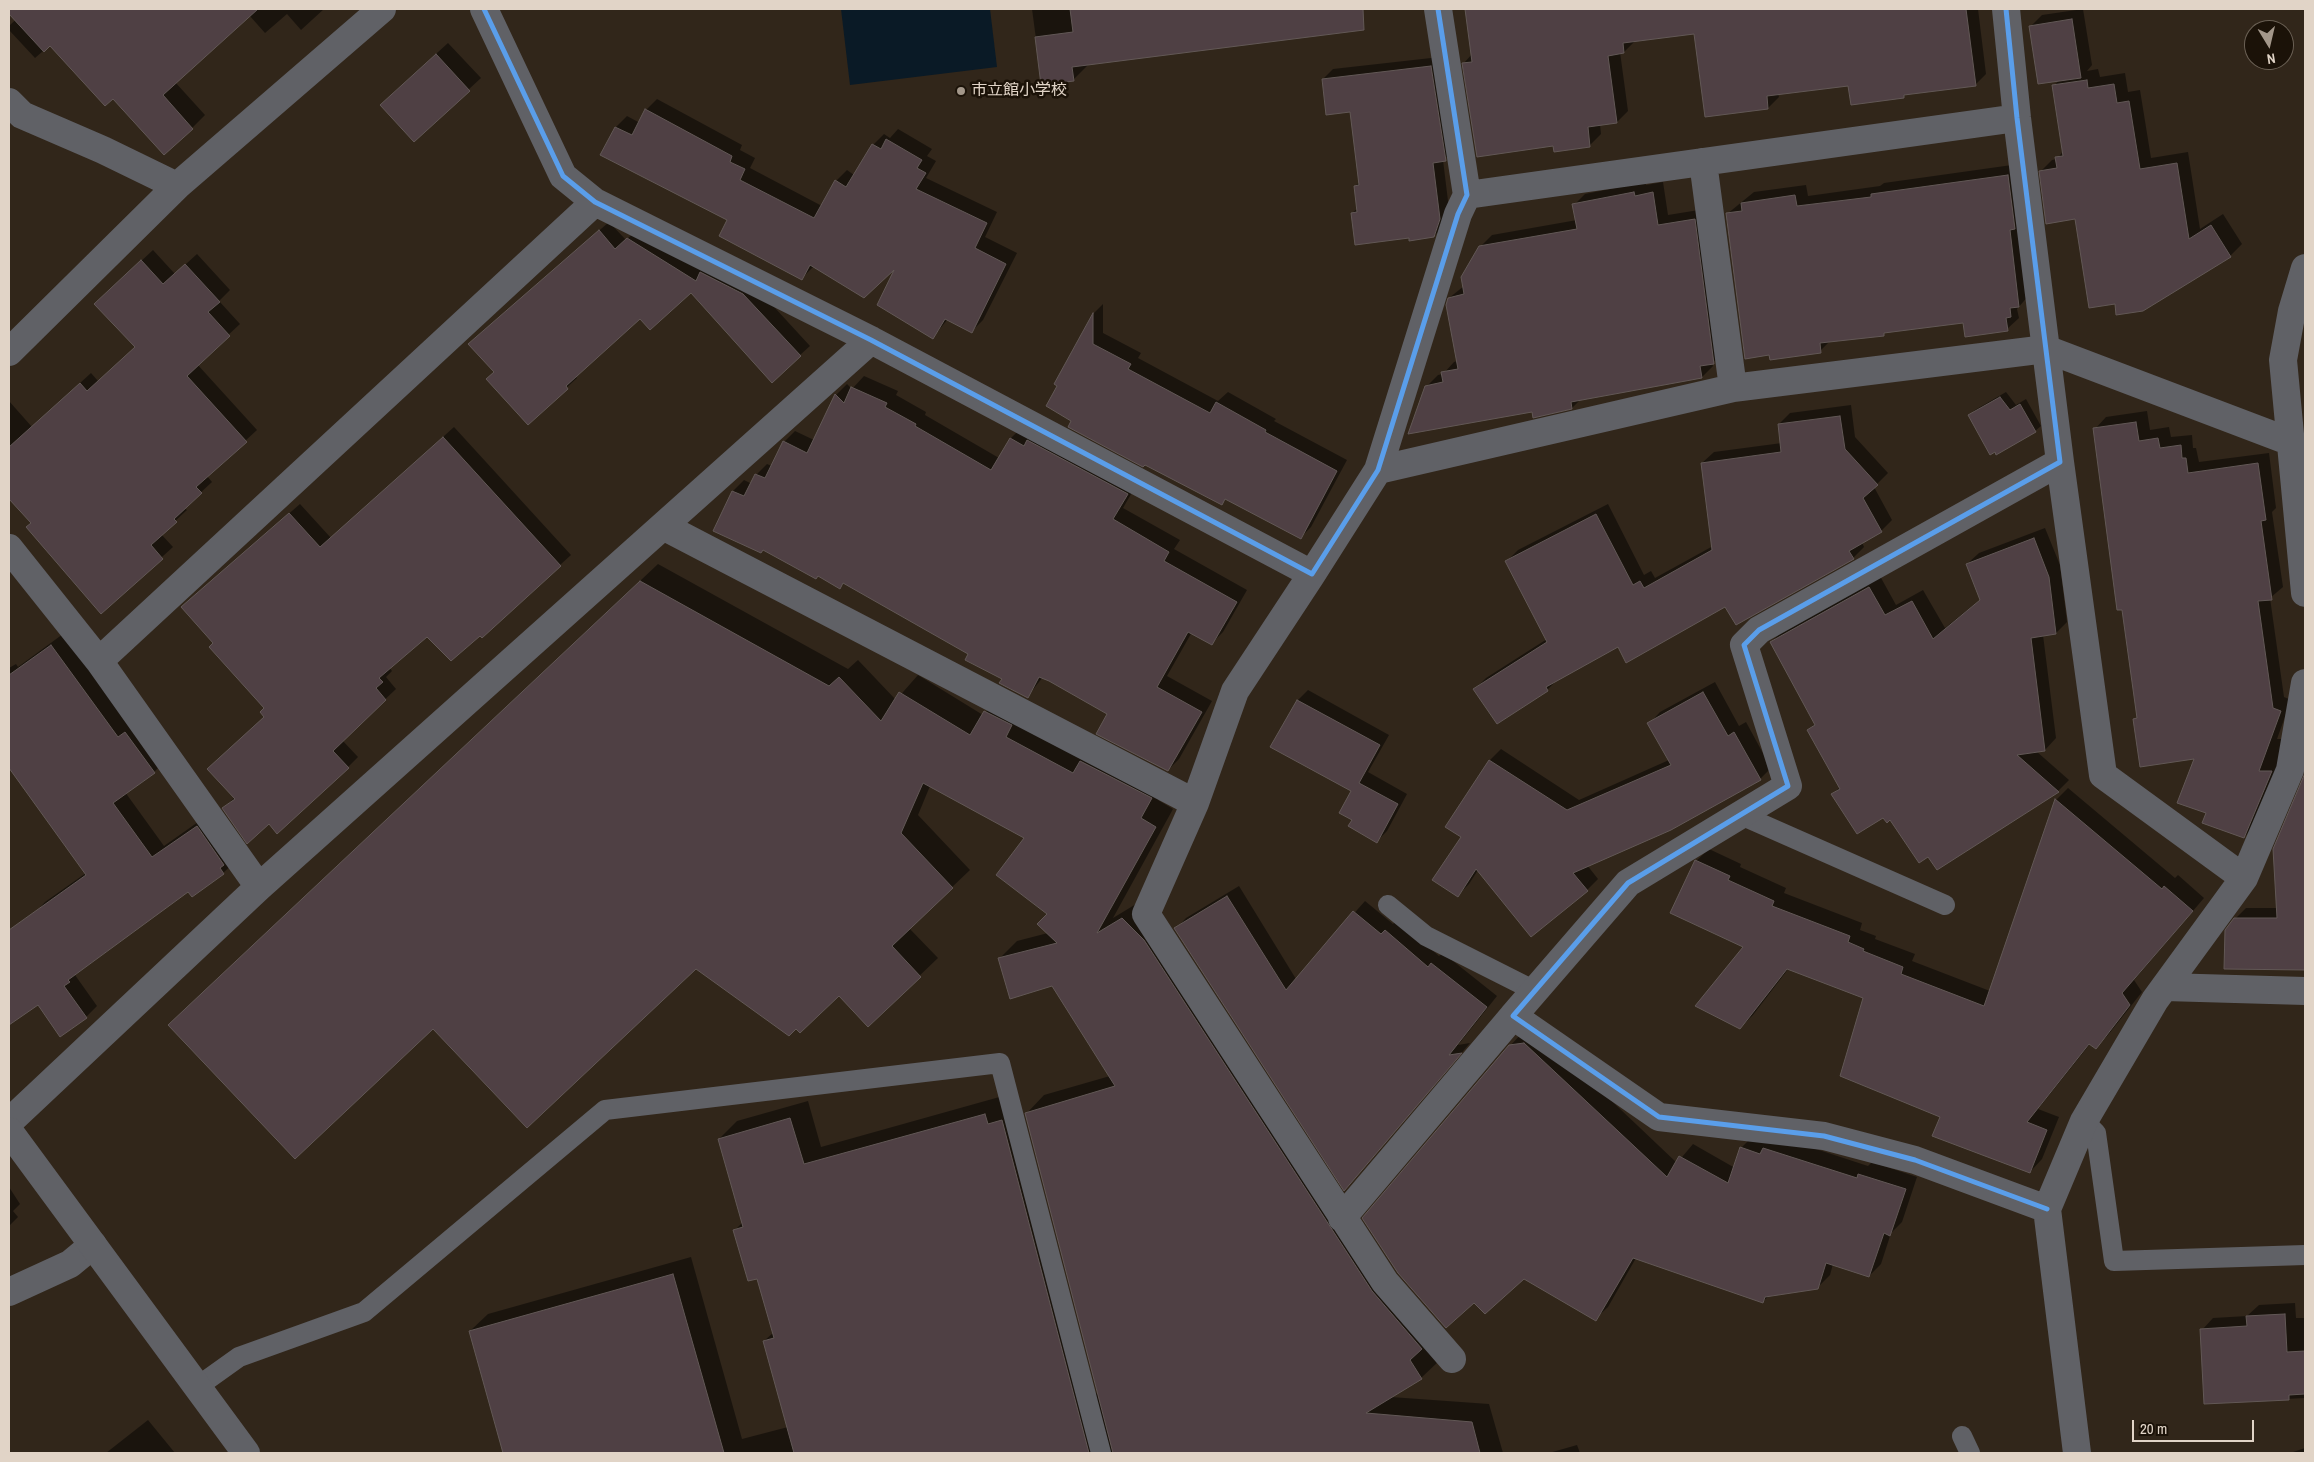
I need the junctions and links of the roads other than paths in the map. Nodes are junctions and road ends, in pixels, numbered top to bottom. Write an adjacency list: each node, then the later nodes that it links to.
1 (382, 9): 8 (street)
2 (484, 9): 10 (street)
3 (1438, 9): 9 (street)
4 (2006, 9): 6 (street)
5 (9, 102): 8 (street)
6 (2016, 118): 7 (street); 14 (street)
7 (1703, 162): 9 (street); 16 (street)
8 (177, 186): 15 (street)
9 (1467, 195): 19 (street)
10 (596, 202): 13 (street); 24 (street)
11 (2305, 268): 12 (street)
12 (2299, 311): 17 (street)
13 (871, 340): 20 (street); 22 (street)
14 (2046, 349): 16 (street); 17 (street); 18 (street)
15 (9, 352)
16 (1733, 388): 19 (street)
17 (2291, 442): 23 (street)
18 (2060, 462): 28 (street); 29 (street)
19 (1378, 470): 22 (street)
20 (663, 526): 27 (street); 30 (street)
21 (9, 548): 24 (street)
22 (1312, 574): 27 (street)
23 (2305, 593)
24 (98, 660): 30 (street)
25 (2305, 683): 26 (street)
26 (2302, 721): 29 (street)
27 (1194, 803): 41 (street)
28 (1740, 815): 32 (lane); 34 (street)
29 (2244, 878): 33 (street)
30 (259, 887): 37 (street)
31 (1388, 905): 34 (lane)
32 (1945, 905)
33 (2165, 987): 35 (street); 38 (street)
34 (1535, 991): 36 (street)
35 (2305, 991)
36 (1513, 1016): 40 (street); 41 (street)
37 (9, 1122)
38 (2084, 1122): 40 (street); 43 (lane)
39 (9, 1131): 42 (street)
40 (2047, 1209): 49 (street)
41 (1342, 1218): 45 (street)
42 (92, 1245): 44 (street); 46 (street)
43 (2305, 1255)
44 (9, 1292)
45 (1452, 1360)
46 (196, 1387): 47 (street); 48 (lane)
47 (246, 1453)
48 (1101, 1453)
49 (2077, 1453)

